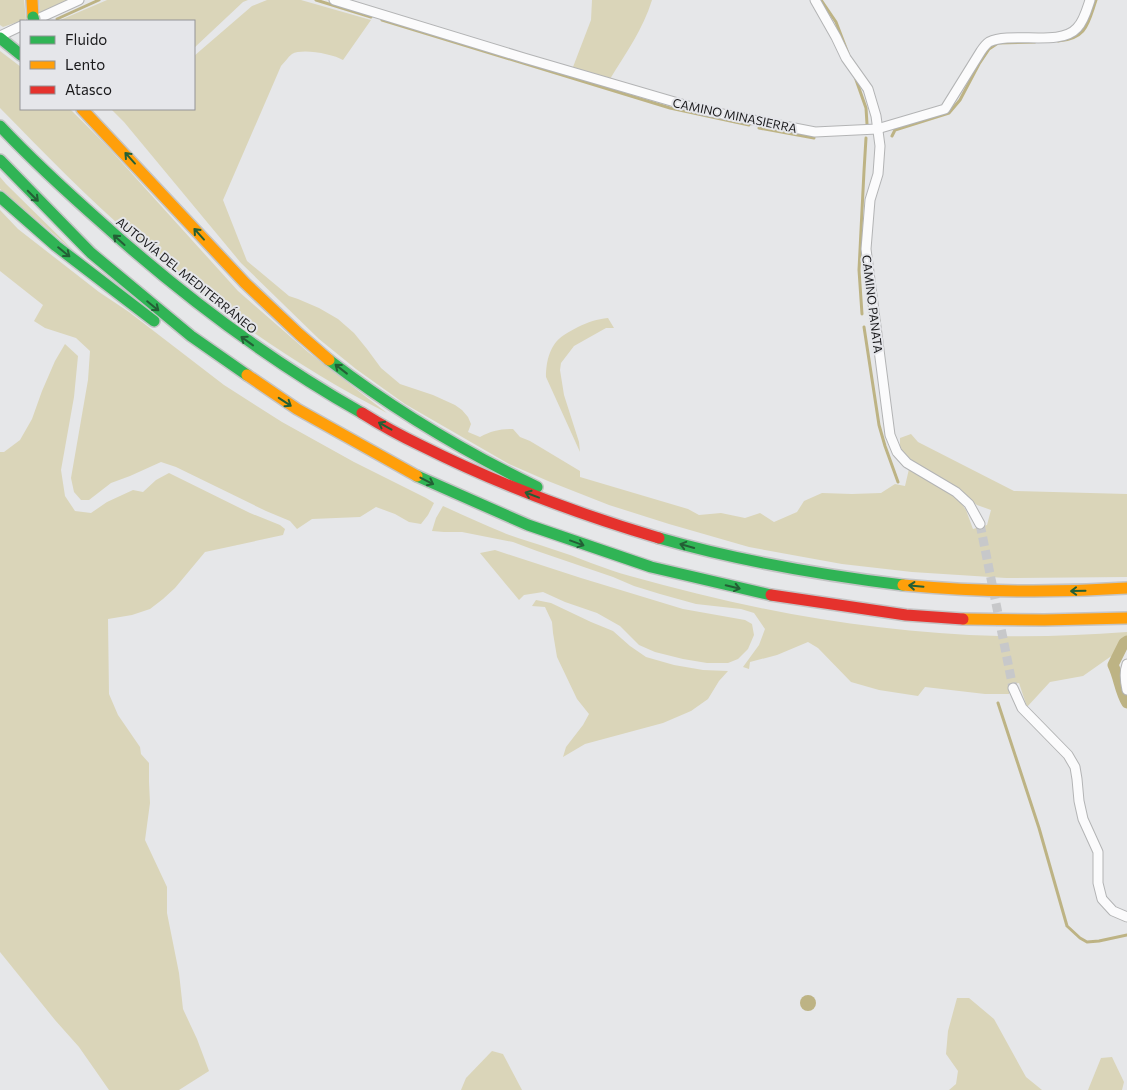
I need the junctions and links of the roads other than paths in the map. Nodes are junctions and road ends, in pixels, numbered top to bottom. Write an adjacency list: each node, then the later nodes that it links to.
1 (32, 0): 6 (highway)
2 (79, 0): 6 (street)
3 (334, 0): 13 (street, CAMINO MINASIERRA)
4 (815, 0): 13 (street, CAMINO PANATA)
5 (1090, 0): 13 (street, CAMINO MINASIERRA)
6 (33, 20)
7 (20, 27): 8 (street)
8 (2, 39): 9 (highway)
9 (20, 54)
10 (83, 110): 14 (highway)
11 (93, 110): 14 (highway)
12 (0, 126): 19 (highway, AUTOVÍA DEL MEDITERRÁNEO, one-way to 12)
13 (877, 129): 18 (street, CAMINO PANATA)
14 (110, 137): 19 (highway, one-way to 14)
15 (0, 160): 17 (highway, one-way to 17)
16 (0, 197): 17 (highway, one-way to 17)
17 (245, 375): 21 (highway, one-way to 21)
18 (980, 524)
19 (627, 530): 20 (highway, AUTOVÍA DEL MEDITERRÁNEO, one-way to 19)
20 (1127, 588)
21 (1127, 618)
22 (1127, 664): 24 (street)
23 (1013, 688): 25 (street)
24 (1127, 690)
25 (1127, 917)

